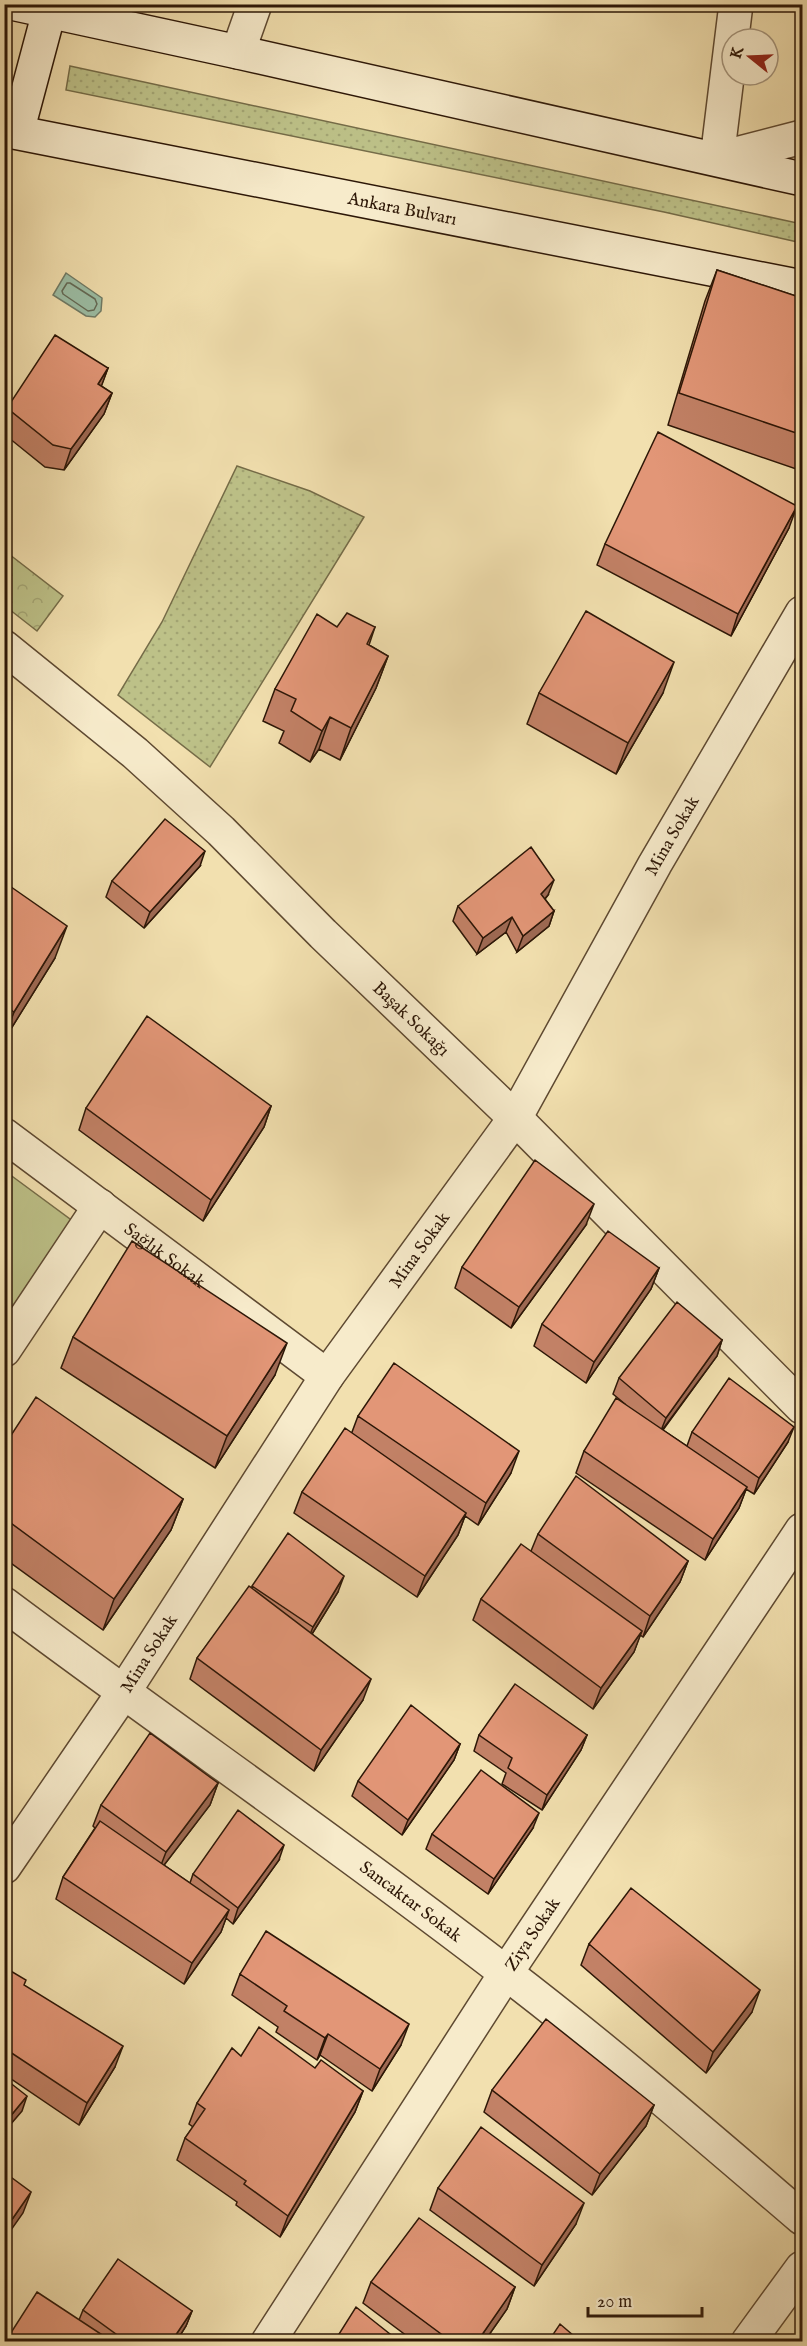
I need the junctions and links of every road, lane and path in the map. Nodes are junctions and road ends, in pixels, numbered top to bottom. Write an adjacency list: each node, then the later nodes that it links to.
1 (16, 4): 4 (street)
2 (255, 4): 5 (street)
3 (736, 4): 8 (street)
4 (49, 12): 5 (street); 6 (street)
5 (238, 52): 8 (street)
6 (11, 131): 10 (street, Ankara Bulvarı)
7 (802, 137): 8 (street)
8 (717, 159): 9 (street)
9 (802, 179)
10 (802, 287)
11 (802, 613): 13 (street, Mina Sokak)
12 (4, 647): 13 (street, Başak Sokağı)
13 (515, 1118): 17 (street, Mina Sokak); 18 (street, Başak Sokağı)
14 (4, 1135): 15 (street, Sağlık Sokak)
15 (100, 1206): 16 (street); 17 (street, Sağlık Sokak)
16 (4, 1350)
17 (327, 1376): 21 (street, Mina Sokak)
18 (802, 1407)
19 (802, 1530): 23 (street, Ziya Sokak)
20 (4, 1604): 21 (street, Sancaktar Sokak)
21 (123, 1693): 22 (street, Mina Sokak); 23 (street, Sancaktar Sokak)
22 (4, 1867)
23 (506, 1972): 24 (street, Sancaktar Sokak); 26 (street, Ziya Sokak)
24 (802, 2218)
25 (802, 2268): 27 (street)
26 (268, 2342)
27 (748, 2342)

